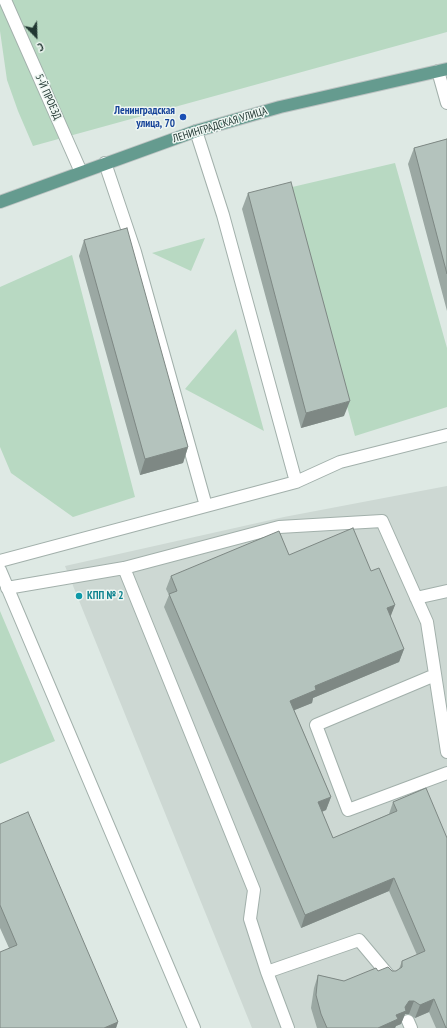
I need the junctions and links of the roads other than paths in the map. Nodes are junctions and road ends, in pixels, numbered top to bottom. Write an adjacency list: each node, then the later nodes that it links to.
1 (5, 0): 6 (street, 5-Й ПРОЕЗД)
2 (442, 70): 3 (street); 4 (main road, ЛЕНИНГРАДСКАЯ УЛИЦА)
3 (447, 103)
4 (196, 131): 5 (main road, ЛЕНИНГРАДСКАЯ УЛИЦА); 9 (street)
5 (105, 163): 6 (main road, ЛЕНИНГРАДСКАЯ УЛИЦА); 10 (street)
6 (81, 172): 7 (main road, ЛЕНИНГРАДСКАЯ УЛИЦА)
7 (0, 202)
8 (447, 435): 9 (street)
9 (296, 482): 10 (street)
10 (206, 506): 11 (street)
11 (0, 562)
12 (124, 568): 14 (street); 16 (street); 20 (street)
13 (0, 570): 14 (street)
14 (7, 588): 22 (street)
15 (447, 591): 16 (street)
16 (416, 598): 17 (street)
17 (435, 675): 18 (street); 19 (street)
18 (447, 752)
19 (447, 772)
20 (267, 972): 21 (street); 23 (street)
21 (390, 977)
22 (194, 1028)
23 (288, 1028)

